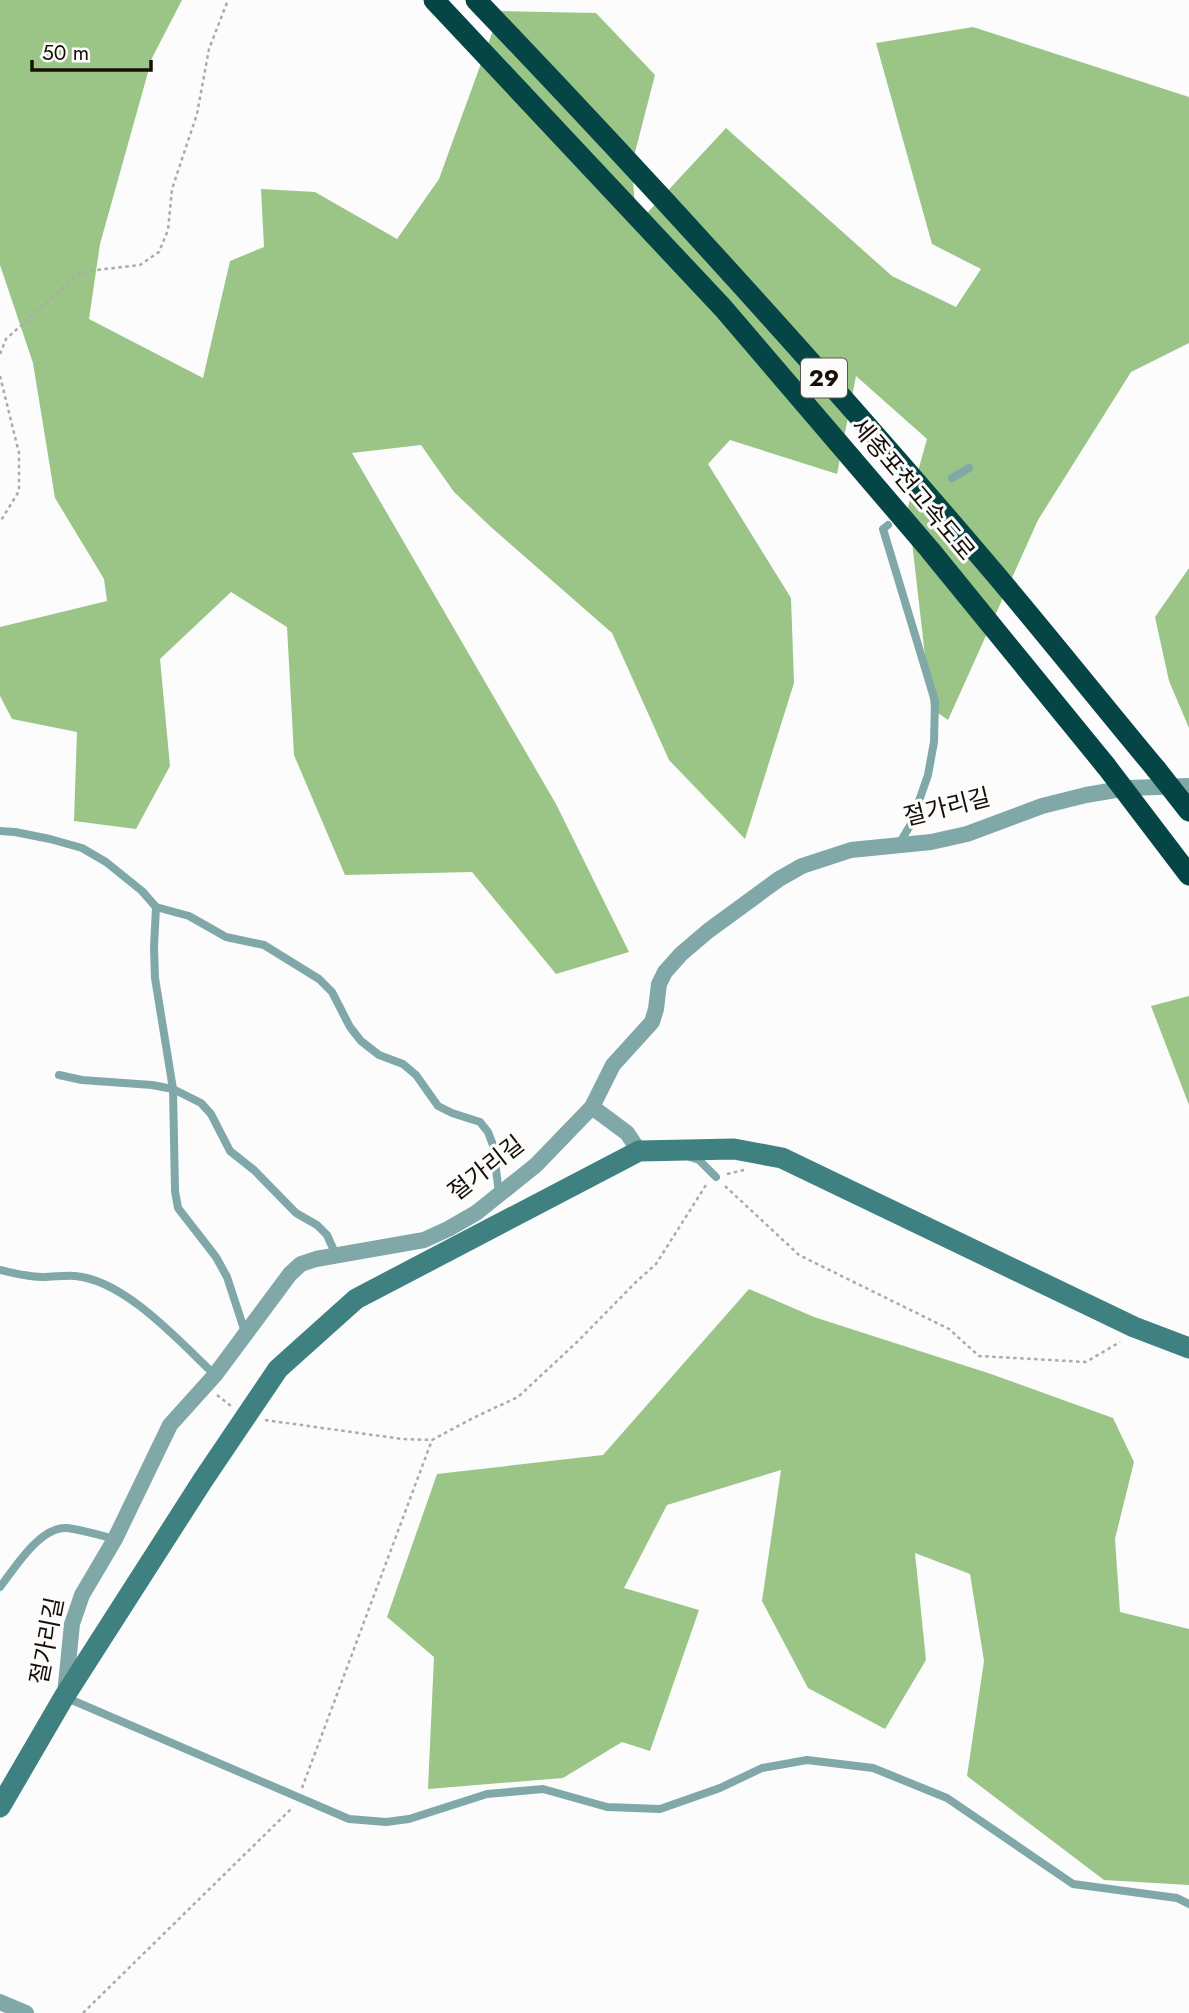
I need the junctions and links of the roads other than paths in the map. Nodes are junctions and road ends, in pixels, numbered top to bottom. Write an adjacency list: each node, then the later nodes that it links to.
1 (434, 0): 10 (highway, 세종포천고속도로 / 29, bridge)
2 (476, 0): 7 (highway, 세종포천고속도로 / 29, bridge)
3 (969, 468): 4 (lane)
4 (952, 478)
5 (888, 525): 9 (lane)
6 (1189, 786): 9 (street, 절가리길)
7 (1189, 811)
8 (0, 831): 11 (lane)
9 (897, 846): 14 (street, 절가리길)
10 (1189, 875)
11 (156, 907): 13 (lane); 18 (lane)
12 (59, 1075): 13 (lane)
13 (173, 1089): 19 (lane); 21 (lane)
14 (592, 1107): 16 (street); 18 (street, 절가리길)
15 (674, 1150): 16 (street); 17 (lane); 22 (street)
16 (639, 1151): 26 (street)
17 (716, 1177)
18 (499, 1195): 19 (street, 절가리길)
19 (336, 1255): 21 (street, 절가리길)
20 (0, 1270): 23 (lane)
21 (246, 1335): 23 (street, 절가리길)
22 (1189, 1348)
23 (211, 1380): 24 (street, 절가리길)
24 (115, 1539): 25 (lane); 26 (street, 절가리길)
25 (0, 1587)
26 (64, 1697): 27 (street, 절가리길); 28 (lane)
27 (0, 1807)
28 (1189, 1904)
29 (0, 2002): 30 (street)
30 (26, 2013)

